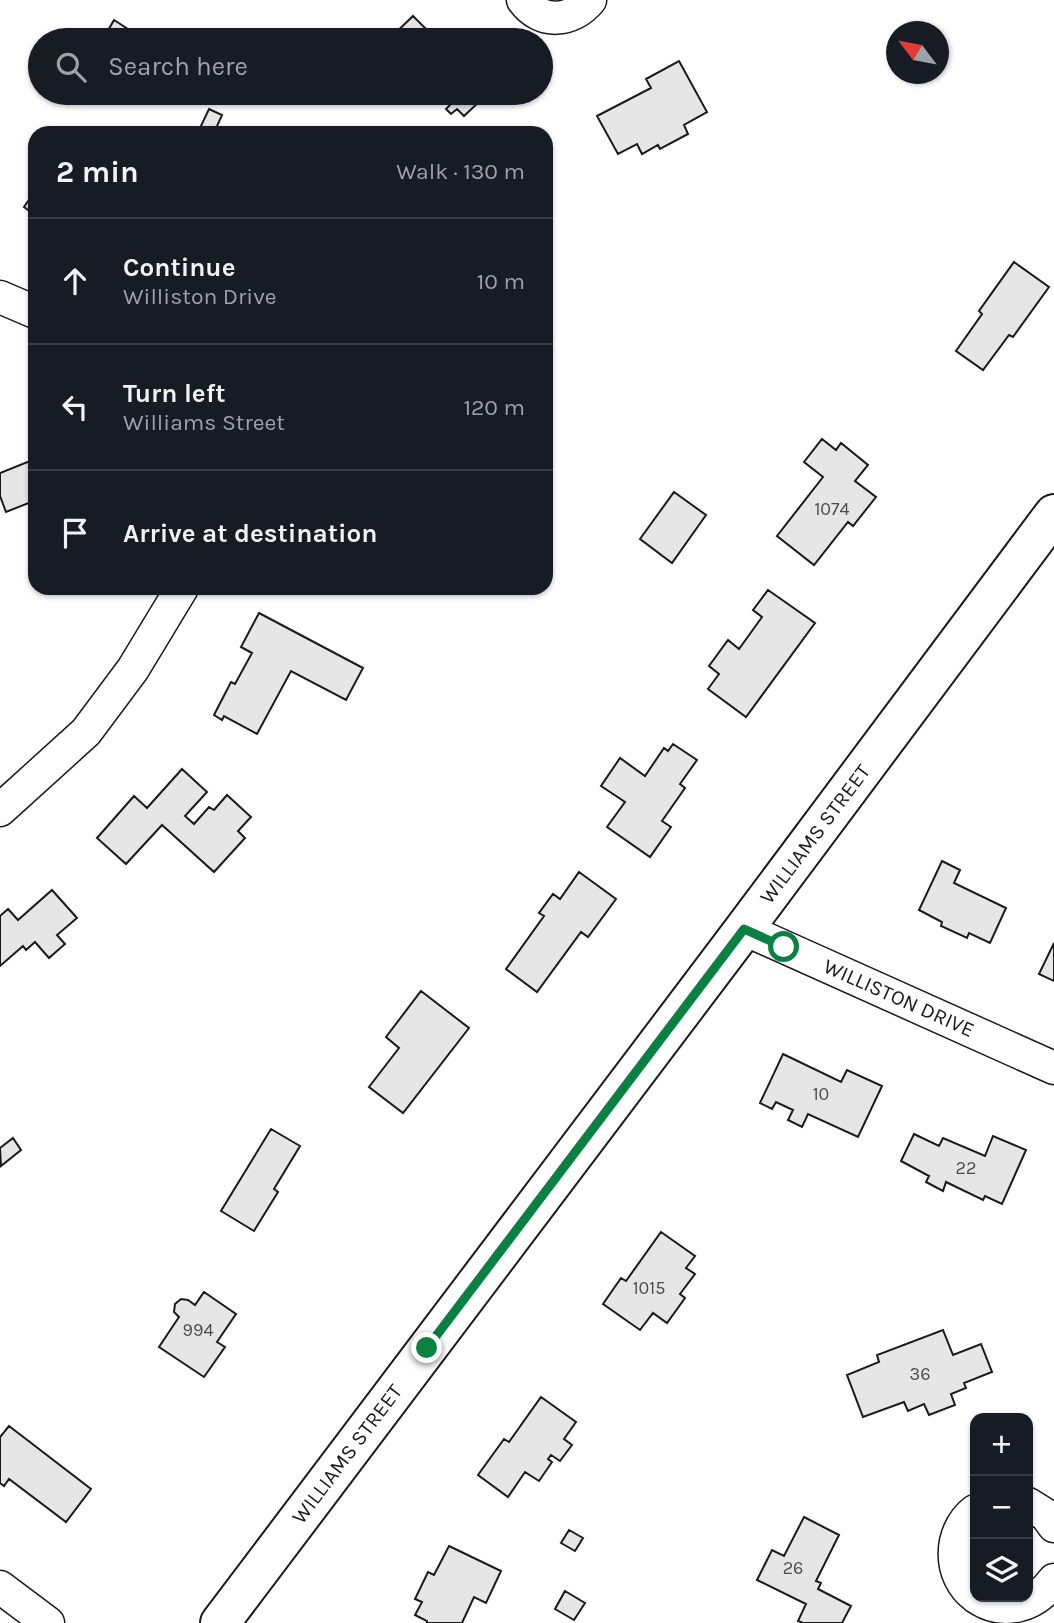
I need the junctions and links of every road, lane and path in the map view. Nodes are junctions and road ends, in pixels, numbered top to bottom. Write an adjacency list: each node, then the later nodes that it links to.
1 (523, 0): 2 (street)
2 (590, 0)
3 (0, 297): 4 (street)
4 (28, 309)
5 (1054, 514): 8 (main road, WILLIAMS STREET)
6 (178, 595): 7 (street)
7 (0, 810)
8 (744, 929): 9 (street, WILLISTON DRIVE); 19 (main road, WILLIAMS STREET)
9 (1054, 1068)
10 (1033, 1507): 12 (street)
11 (970, 1517): 15 (street)
12 (1054, 1526)
13 (1054, 1580): 17 (street)
14 (0, 1587): 18 (street)
15 (970, 1590)
16 (988, 1602): 17 (street)
17 (1011, 1615)
18 (48, 1623)
19 (220, 1623)

